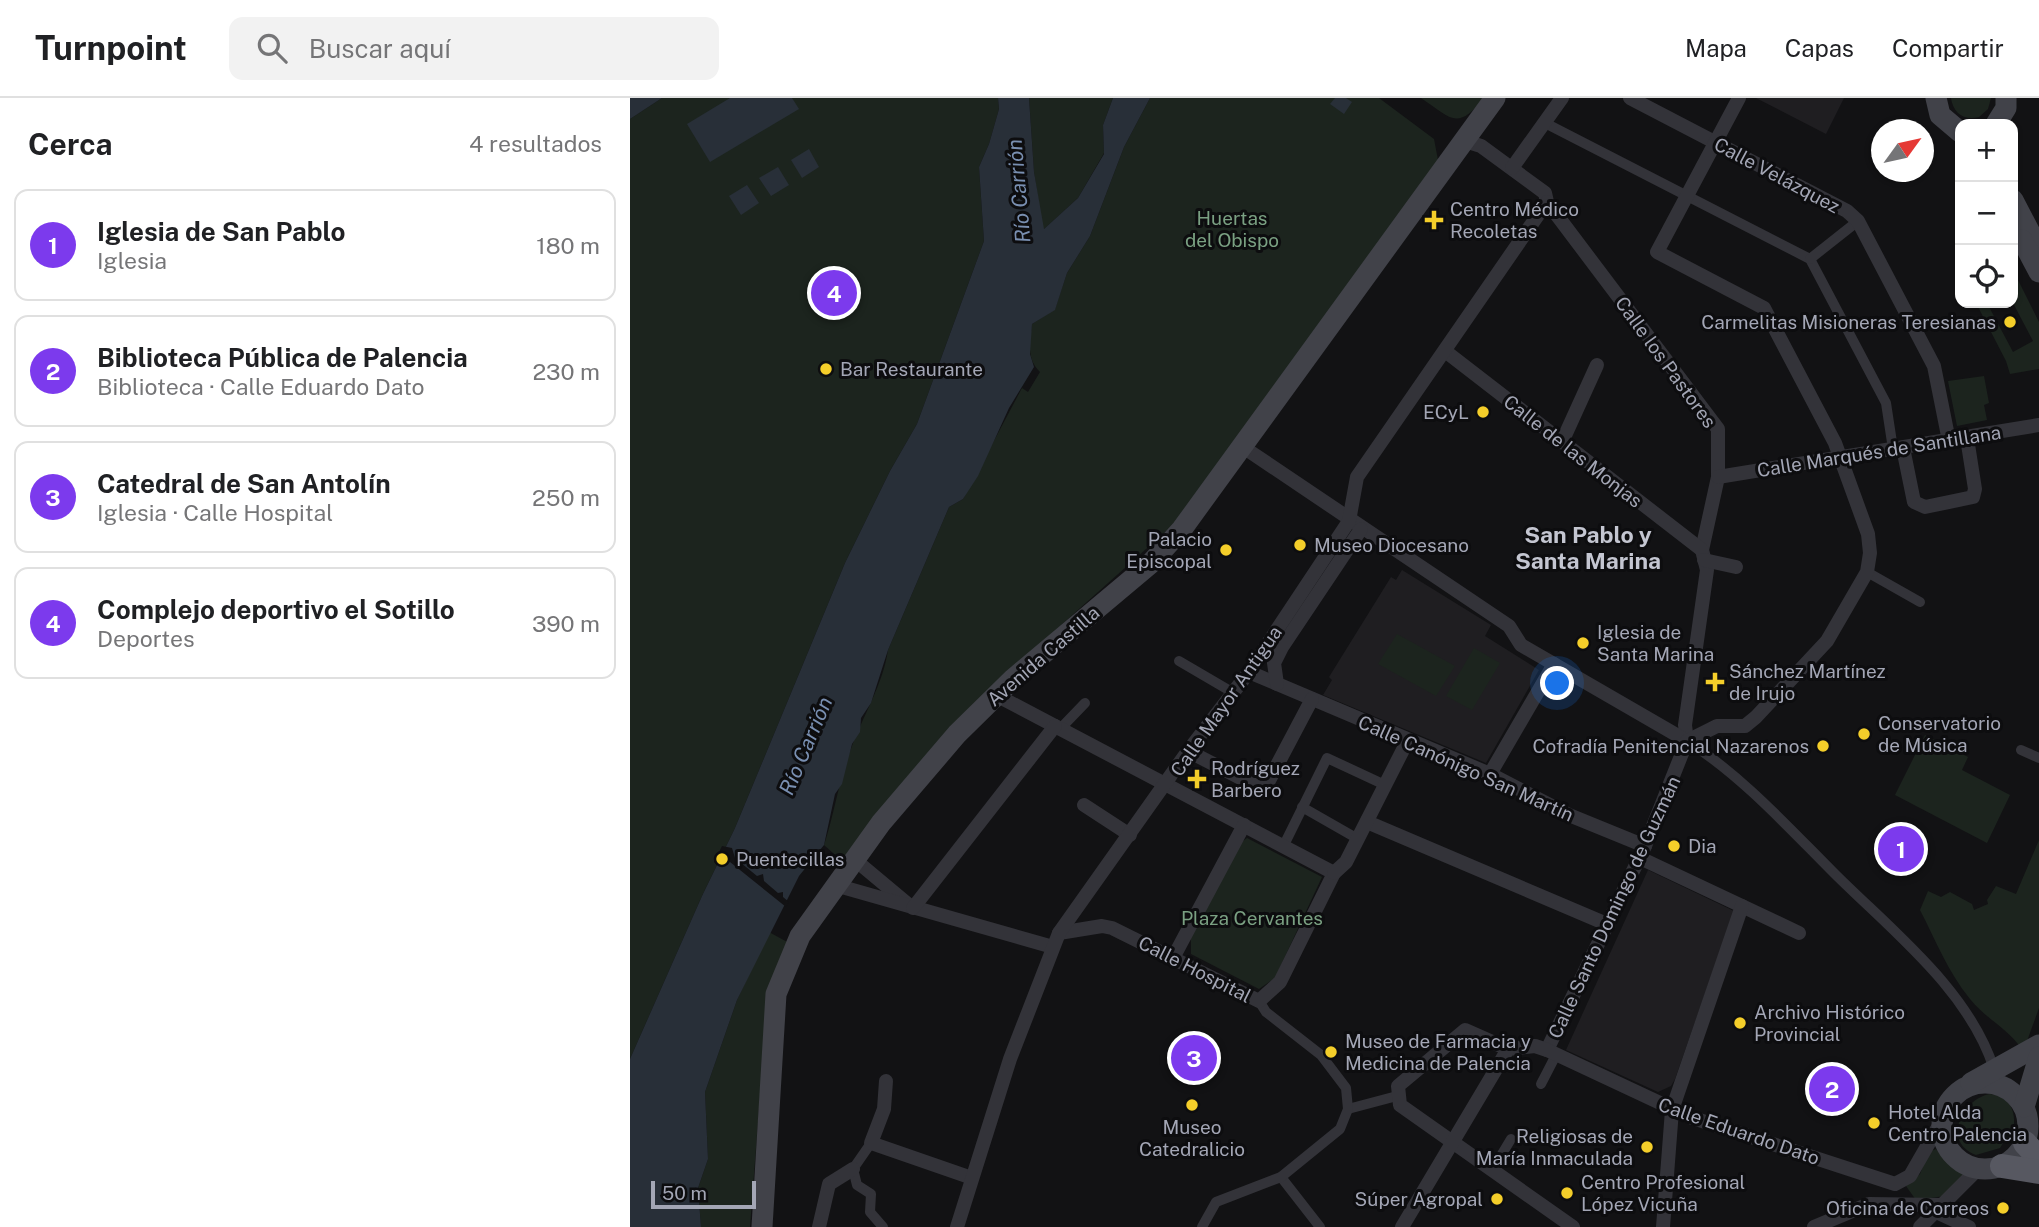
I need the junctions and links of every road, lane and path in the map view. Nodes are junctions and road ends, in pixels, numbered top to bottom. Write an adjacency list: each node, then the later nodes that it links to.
1 (1495, 98): 9 (main road, Avenida Castilla)
2 (1562, 98): 7 (street)
3 (1630, 98): 10 (street, Calle Velázquez)
4 (1740, 98): 10 (street)
5 (1919, 98): 6 (main road)
6 (1938, 107): 8 (main road)
7 (1545, 123): 11 (street); 12 (street)
8 (1955, 126)
9 (1465, 141): 11 (street, Calle los Pastores); 26 (main road, Avenida Castilla)
10 (1716, 142): 12 (street); 15 (street, Calle Velázquez)
11 (1512, 168): 13 (street, Calle los Pastores)
12 (1687, 195): 18 (street); 28 (street)
13 (1547, 202): 20 (street, Calle Mayor Antigua); 29 (street, Calle los Pastores)
14 (2018, 210): 17 (main road)
15 (1858, 220): 18 (street); 24 (street, Calle Velázquez)
16 (2018, 232): 19 (main road)
17 (2039, 250)
18 (1810, 259): 27 (street)
19 (2039, 272)
20 (1445, 351): 25 (street, Calle de las Monjas); 30 (street, Calle Mayor Antigua)
21 (1597, 365): 25 (street)
22 (2039, 425): 23 (street, Calle Marqués de Santillana)
23 (1967, 438): 24 (street, Calle Marqués de Santillana); 27 (street)
24 (1949, 441): 27 (street, Calle Marqués de Santillana)
25 (1562, 442): 31 (street, Calle de las Monjas)
26 (1243, 447): 30 (street); 40 (main road, Avenida Castilla)
27 (1898, 448): 28 (street, Calle Marqués de Santillana)
28 (1840, 457): 29 (street, Calle Marqués de Santillana); 33 (street)
29 (1718, 477): 31 (street, Calle los Pastores)
30 (1355, 525): 36 (street); 37 (street, Calle Mayor Antigua); 38 (street, Calle Mayor Antigua)
31 (1703, 555): 32 (street); 45 (street, Calle los Pastores)
32 (1736, 567)
33 (1867, 572): 34 (street); 45 (street)
34 (1920, 602)
35 (1179, 661): 39 (street)
36 (1554, 664): 45 (street); 49 (street)
37 (1249, 672): 38 (street, Calle Canónigo San Martín); 39 (street, Calle Mayor Antigua)
38 (1277, 684): 41 (street, Calle Canónigo San Martín)
39 (1232, 692): 47 (street, Calle Mayor Antigua)
40 (996, 695): 43 (street); 60 (main road, Avenida Castilla)
41 (1312, 699): 44 (street, Calle Canónigo San Martín); 47 (street)
42 (1085, 704): 43 (street)
43 (1058, 727): 50 (street); 64 (street)
44 (1408, 740): 49 (street, Calle Canónigo San Martín); 51 (street)
45 (1688, 741): 59 (street, Calle Santo Domingo de Guzmán); 75 (street)
46 (2021, 750): 48 (street)
47 (1188, 751): 50 (street, Calle Mayor Antigua)
48 (2039, 758)
49 (1490, 774): 59 (street, Calle Canónigo San Martín)
50 (1166, 785): 55 (street); 56 (street, Calle Mayor Antigua)
51 (1385, 785): 53 (street); 54 (street)
52 (1084, 805): 56 (street)
53 (1302, 807): 57 (street); 58 (street)
54 (1367, 821): 57 (street); 65 (street)
55 (1244, 825): 58 (street); 69 (street)
56 (1130, 835): 66 (street, Calle Mayor Antigua)
57 (1358, 839): 61 (street)
58 (1283, 846): 61 (street)
59 (1643, 852): 63 (street, Calle Canónigo San Martín); 65 (street, Calle Santo Domingo de Guzmán)
60 (855, 859): 62 (main road, Avenida Castilla); 64 (street)
61 (1334, 873): 70 (street)
62 (835, 885): 64 (street); 95 (main road, Avenida Castilla)
63 (1742, 906): 67 (street, Calle Canónigo San Martín); 81 (street)
64 (913, 908): 68 (street)
65 (1609, 925): 73 (street, Calle Santo Domingo de Guzmán)
66 (1059, 933): 68 (street, Calle Mayor Antigua); 69 (street, Calle Hospital)
67 (1799, 933)
68 (1052, 947): 92 (street, Calle Mayor Antigua)
69 (1173, 958): 70 (street, Calle Hospital)
70 (1259, 1001): 80 (street, Calle Hospital)
71 (2039, 1045): 75 (main road)
72 (1508, 1049): 73 (street, Calle Eduardo Dato); 79 (street); 85 (street)
73 (1551, 1053): 77 (street); 81 (street, Calle Eduardo Dato)
74 (2039, 1058): 83 (main road)
75 (1994, 1069): 78 (main road)
76 (886, 1081): 86 (street)
77 (1541, 1084)
78 (1965, 1087): 82 (main road); 83 (main road)
79 (1397, 1096): 80 (street); 85 (street)
80 (1348, 1109): 91 (street)
81 (1672, 1110): 82 (street, Calle Eduardo Dato); 103 (street)
82 (1941, 1122): 87 (main road)
83 (2031, 1131): 87 (main road)
84 (1511, 1139): 89 (street)
85 (1453, 1141): 89 (street); 101 (street)
86 (871, 1143): 88 (street); 92 (street)
87 (1990, 1168): 90 (highway); 93 (main road); 94 (street)
88 (853, 1169): 96 (street); 97 (street)
89 (1493, 1169): 102 (street)
90 (2039, 1172)
91 (1281, 1177): 99 (street); 100 (street)
92 (972, 1178): 98 (street, Calle Mayor Antigua)
93 (2039, 1182)
94 (1939, 1208): 104 (street); 105 (street); 106 (street)
95 (762, 1227)
96 (819, 1227)
97 (883, 1227)
98 (957, 1227)
99 (1202, 1227)
100 (1320, 1227)
101 (1402, 1227)
102 (1573, 1227)
103 (1663, 1227)
104 (1814, 1227)
105 (1920, 1227)
106 (1969, 1227)

